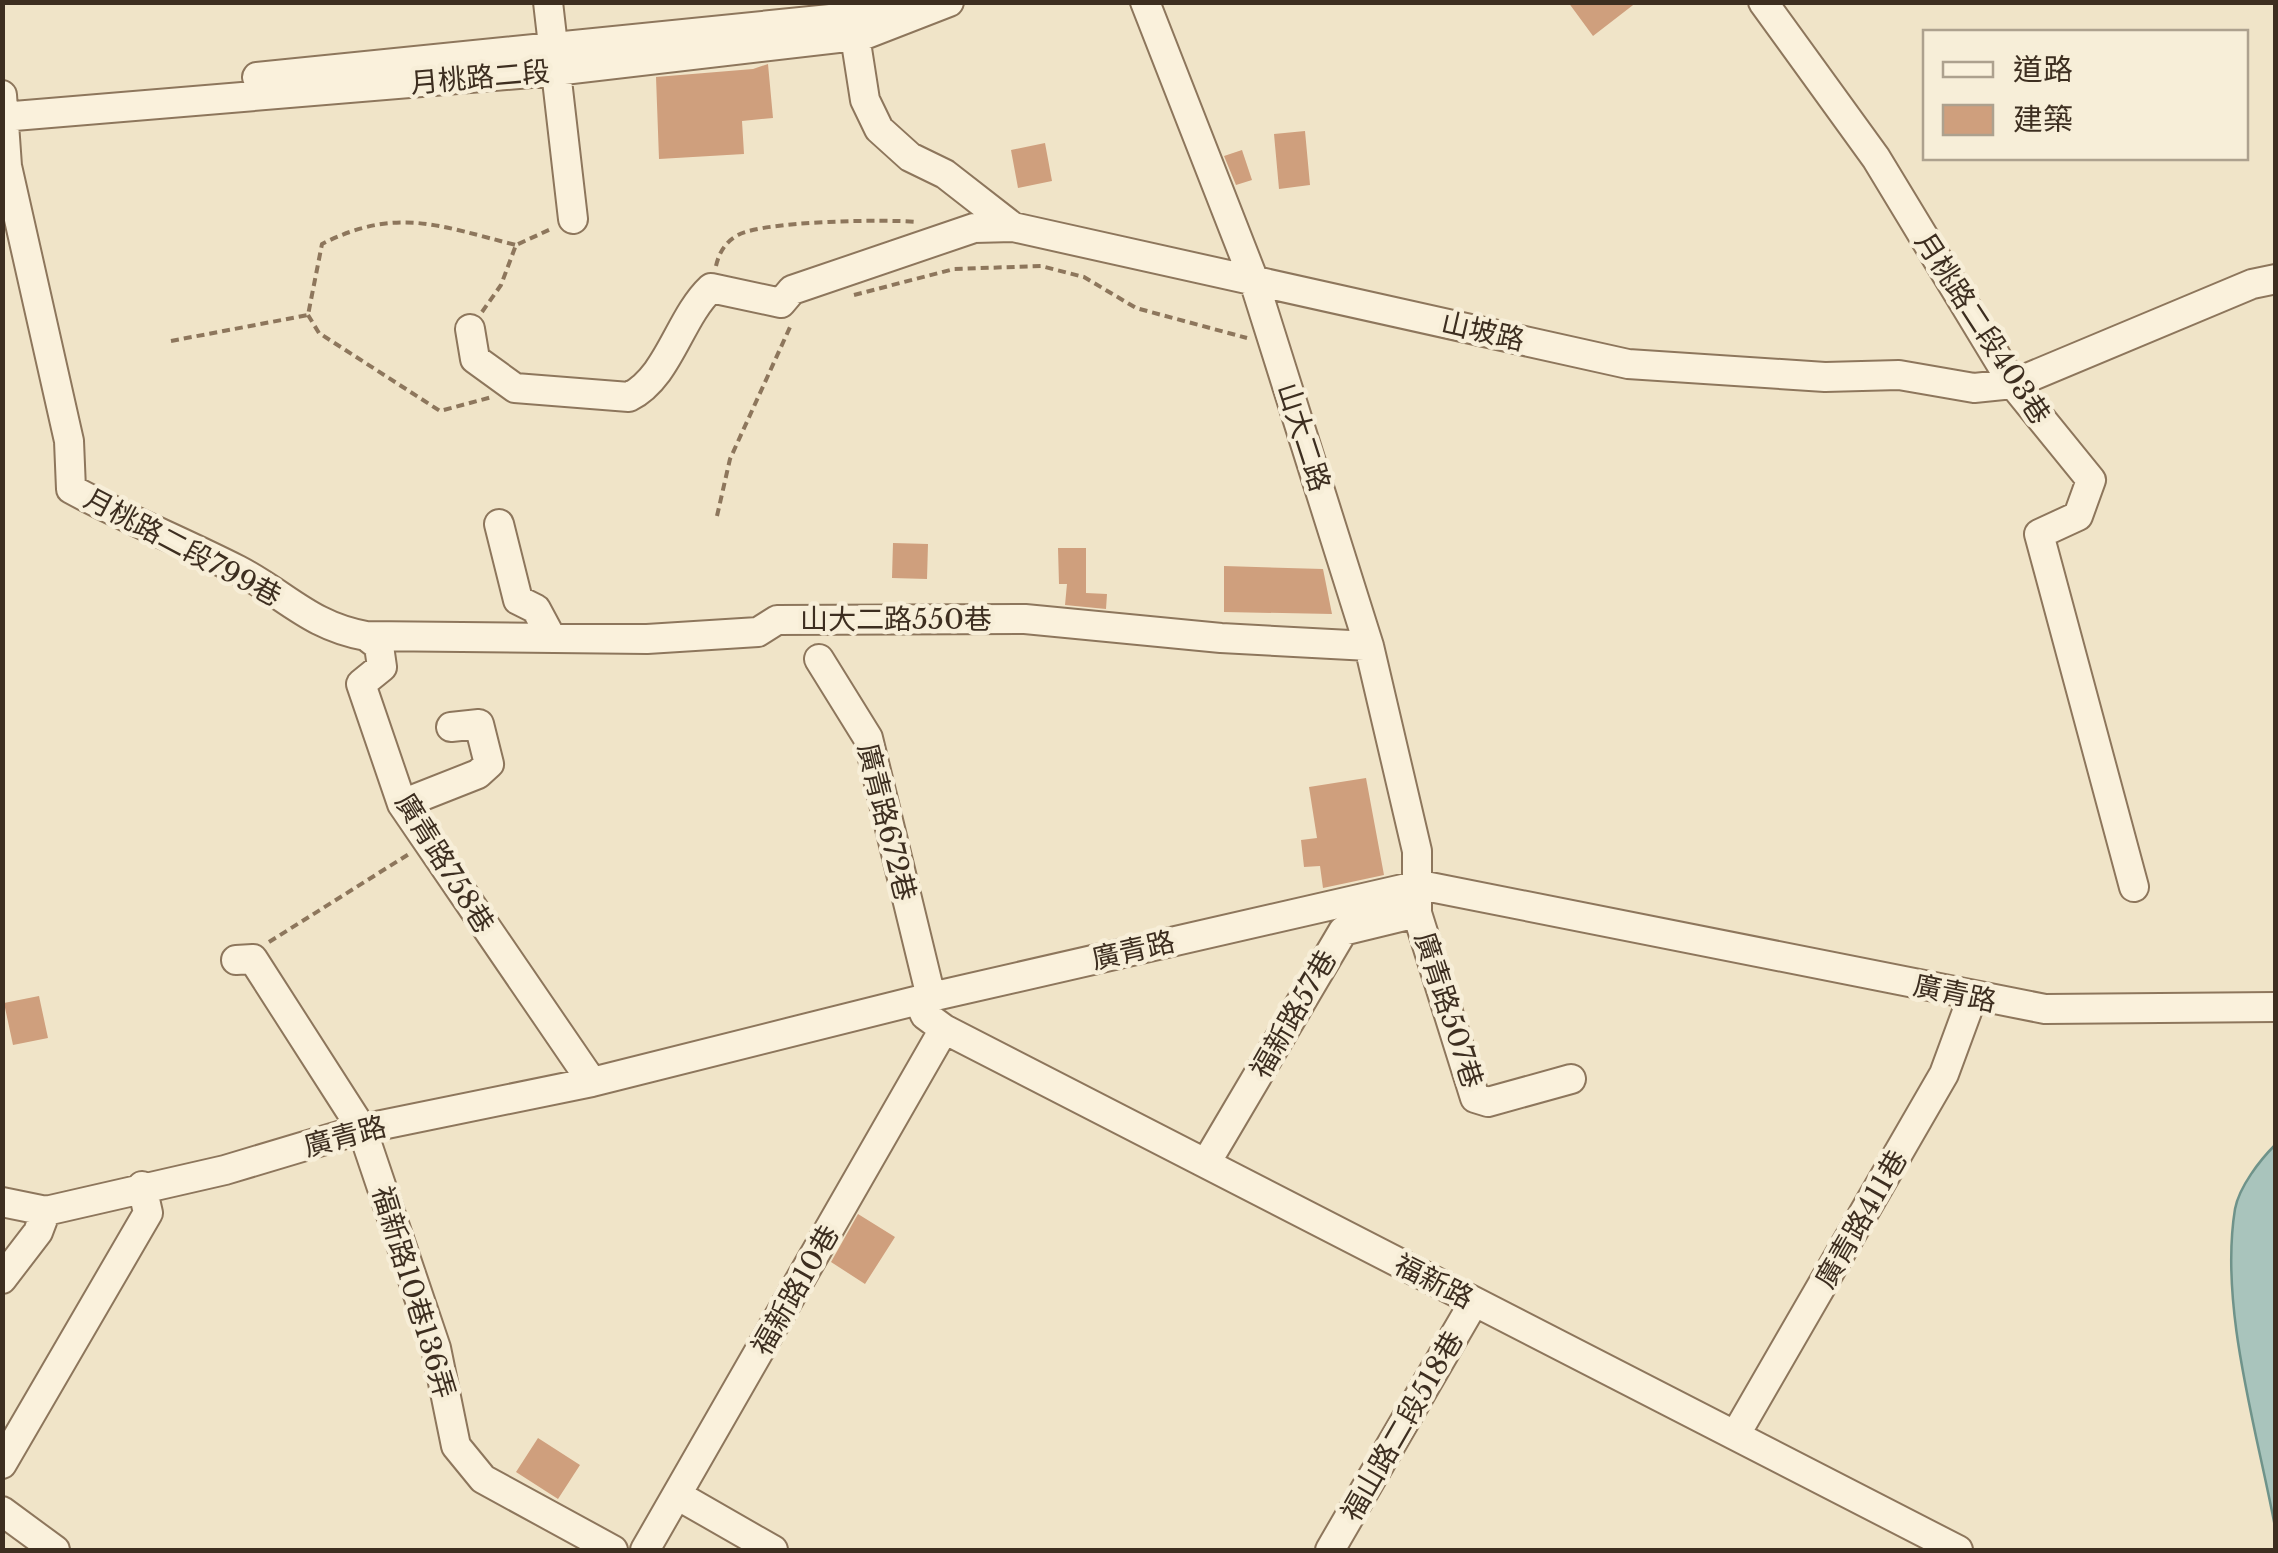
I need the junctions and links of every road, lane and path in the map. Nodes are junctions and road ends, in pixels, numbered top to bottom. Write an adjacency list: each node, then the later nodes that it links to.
1 (548, 2): 7 (street)
2 (895, 2): 7 (street, 月桃路二段)
3 (949, 2): 6 (street, 月桃路二段)
4 (1145, 2): 13 (street, 山大二路)
5 (1763, 2): 22 (street, 月桃路二段403巷)
6 (856, 36): 7 (street, 月桃路二段); 10 (street)
7 (554, 59): 8 (street, 月桃路二段); 9 (street)
8 (3, 106): 26 (street, 月桃路二段799巷)
9 (573, 219): 12 (path)
10 (1014, 227): 11 (street, 山坡路); 13 (street, 山坡路)
11 (955, 235): 15 (street, 山坡路); 15 (path)
12 (516, 245): 17 (path); 19 (path)
13 (1253, 278): 20 (street, 山大二路); 22 (street, 山坡路)
14 (2276, 280): 22 (street, 山坡路)
15 (705, 294): 23 (street)
16 (852, 295): 20 (path)
17 (308, 315): 21 (path); 23 (path)
18 (794, 318): 24 (path)
19 (470, 329): 23 (street)
20 (1272, 336): 28 (street, 山大二路)
21 (171, 341)
22 (2013, 384): 34 (street, 月桃路二段403巷)
23 (516, 388)
24 (717, 516)
25 (499, 524): 27 (street)
26 (366, 636): 27 (street, 山大二路550巷); 31 (street, 廣青路758巷)
27 (551, 637): 28 (street, 山大二路550巷)
28 (1369, 646): 33 (street, 山大二路)
29 (819, 659): 38 (street, 廣青路672巷)
30 (451, 727): 31 (street)
31 (402, 804): 32 (street, 廣青路758巷)
32 (426, 843): 36 (path); 42 (street, 廣青路758巷)
33 (1420, 884): 35 (street, 廣青路507巷); 37 (street, 廣青路); 38 (street, 廣青路)
34 (2134, 886)
35 (1417, 913): 41 (street, 廣青路507巷); 44 (street, 福新路57巷)
36 (244, 960): 43 (street, 福新路10巷136弄)
37 (1972, 998): 39 (street, 廣青路); 50 (street, 廣青路411巷)
38 (925, 999): 40 (street, 福新路); 42 (street, 廣青路)
39 (2276, 1008)
40 (944, 1029): 44 (street, 福新路); 52 (street, 福新路10巷)
41 (1571, 1079)
42 (592, 1082): 43 (street, 廣青路)
43 (362, 1129): 45 (street, 廣青路); 55 (street, 福新路10巷136弄)
44 (1206, 1163): 49 (street, 福新路)
45 (142, 1186): 47 (street, 廣青路); 51 (street)
46 (2, 1202): 47 (street, 廣青路)
47 (46, 1211): 48 (street)
48 (2, 1278)
49 (1474, 1302): 50 (street, 福新路); 58 (street, 福山路二段518巷)
50 (1736, 1434): 59 (street, 福新路)
51 (2, 1464)
52 (678, 1495): 56 (street, 福新路10巷); 57 (street)
53 (2, 1511): 54 (street)
54 (55, 1550)
55 (613, 1550)
56 (645, 1550)
57 (773, 1550)
58 (1330, 1550)
59 (1958, 1550)

